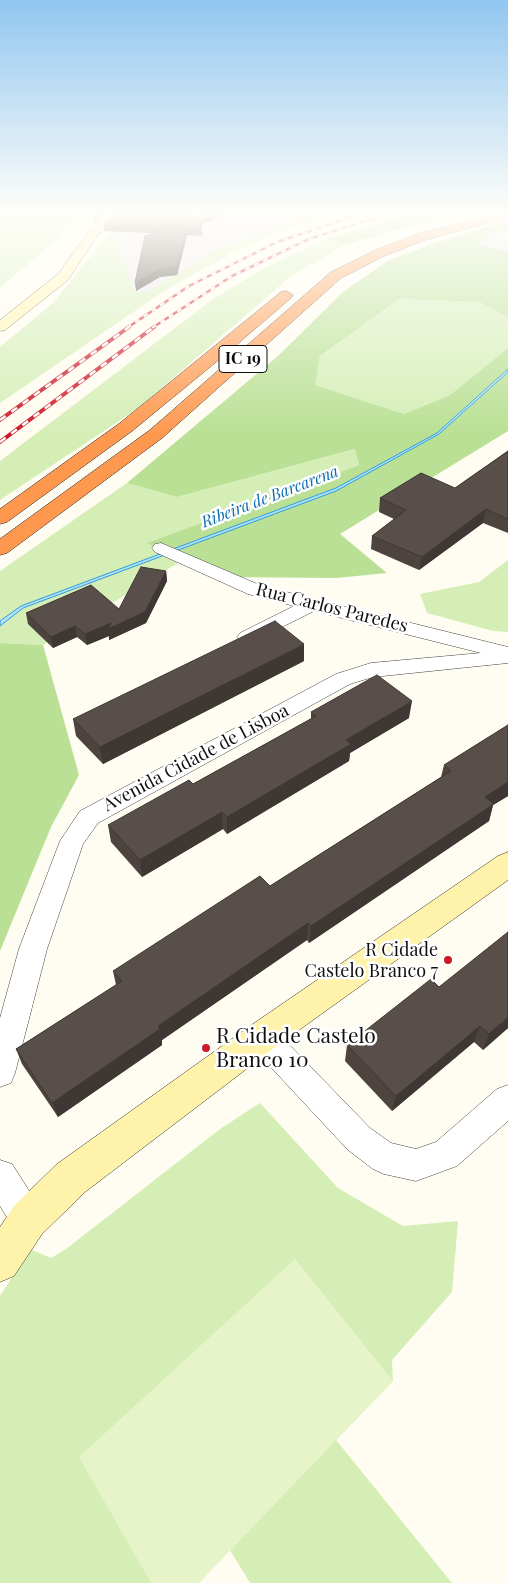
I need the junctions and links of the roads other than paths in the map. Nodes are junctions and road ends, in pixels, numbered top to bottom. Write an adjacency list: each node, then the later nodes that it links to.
1 (49, 288): 4 (main road)
2 (294, 288): 5 (highway, IC 19)
3 (322, 288): 7 (highway, IC 19)
4 (0, 327)
5 (0, 518)
6 (161, 548): 8 (street, Rua Carlos Paredes)
7 (0, 549)
8 (310, 605): 9 (street); 10 (street, Rua Carlos Paredes)
9 (230, 646)
10 (508, 655): 13 (street, Avenida Cidade de Lisboa)
11 (508, 864): 12 (main road)
12 (262, 1037): 14 (street); 16 (main road)
13 (0, 1073)
14 (508, 1100)
15 (0, 1176): 16 (street)
16 (28, 1220): 17 (main road)
17 (0, 1262)

